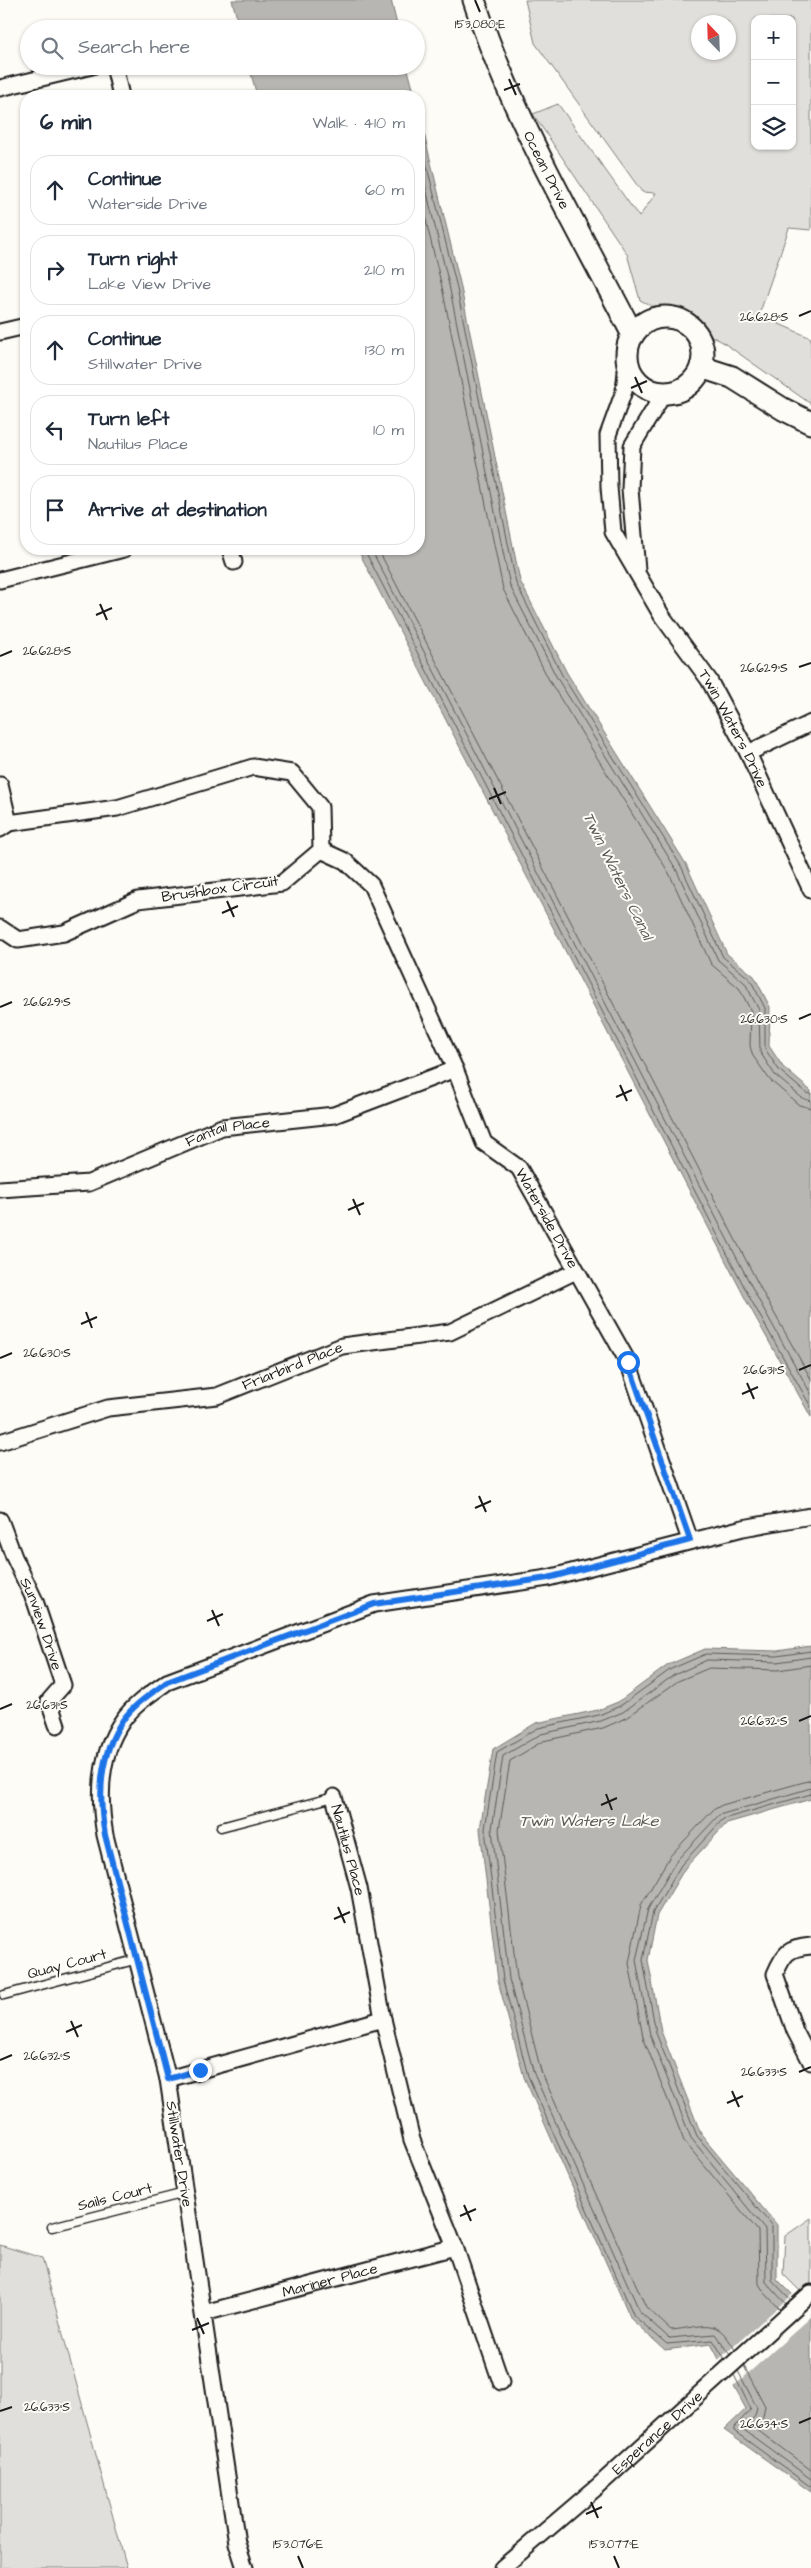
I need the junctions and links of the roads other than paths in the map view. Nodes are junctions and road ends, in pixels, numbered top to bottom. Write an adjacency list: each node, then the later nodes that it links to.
1 (474, 0): 8 (street, Ocean Drive)
2 (54, 75): 4 (street)
3 (116, 75): 5 (street)
4 (0, 88)
5 (120, 90)
6 (20, 327): 7 (street)
7 (0, 332)
8 (633, 335): 9 (street); 10 (street)
9 (627, 362): 11 (street); 14 (street, Twin Waters Drive)
10 (701, 367): 11 (street); 12 (street)
11 (664, 393): 14 (street, Twin Waters Drive)
12 (811, 423)
13 (100, 555): 15 (street)
14 (638, 577): 17 (street, Twin Waters Drive)
15 (0, 580)
16 (811, 723): 17 (street)
17 (748, 753): 21 (street, Twin Waters Drive)
18 (0, 785): 19 (street)
19 (4, 826): 20 (street)
20 (321, 850): 22 (street, Brushbox Circuit); 23 (street, Waterside Drive)
21 (811, 890)
22 (0, 928)
23 (455, 1069): 24 (street, Fantail Place); 25 (street, Waterside Drive)
24 (0, 1189)
25 (576, 1271): 26 (street, Friarbird Place); 29 (street, Waterside Drive)
26 (0, 1442)
27 (808, 1517): 29 (street, Stillwater Drive)
28 (0, 1520): 30 (street, Sunview Drive)
29 (690, 1540): 34 (street, Stillwater Drive)
30 (57, 1725)
31 (334, 1797): 32 (lane, Nautilus Place); 36 (street, Nautilus Place)
32 (221, 1827)
33 (811, 1946): 37 (street)
34 (138, 1959): 35 (lane, Quay Court); 38 (street, Stillwater Drive)
35 (4, 1995)
36 (383, 2019): 38 (street); 41 (street, Nautilus Place)
37 (811, 2062)
38 (168, 2079): 39 (street, Stillwater Drive)
39 (185, 2194): 40 (lane, Sails Court); 43 (street, Stillwater Drive)
40 (52, 2227)
41 (455, 2247): 43 (street, Mariner Place); 44 (street)
42 (807, 2296): 46 (street, Esperance Drive)
43 (204, 2313): 45 (street, Stillwater Drive)
44 (500, 2382)
45 (245, 2568)
46 (502, 2568)

